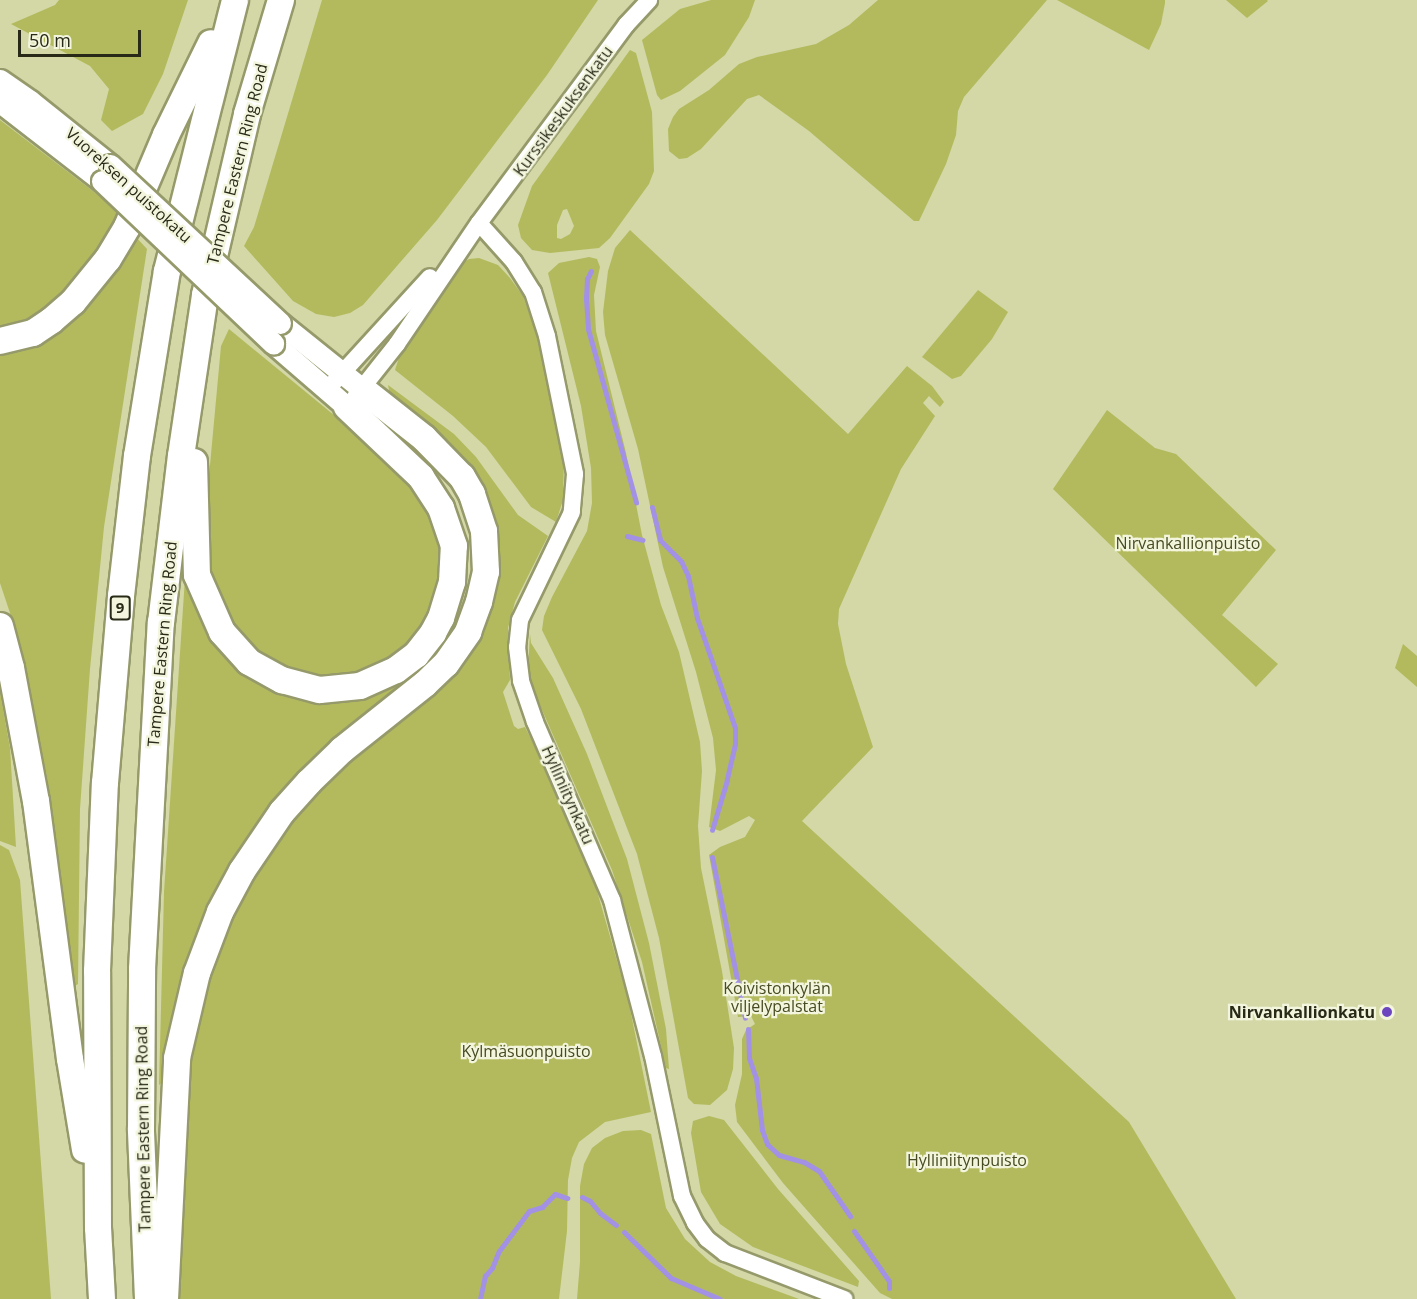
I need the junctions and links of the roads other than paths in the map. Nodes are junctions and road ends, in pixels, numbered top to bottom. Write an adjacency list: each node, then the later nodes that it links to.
1 (234, 0): 9 (highway); 13 (highway, 9)
2 (280, 0): 10 (highway, Tampere Eastern Ring Road)
3 (649, 0): 7 (street, Kurssikeskuksenkatu)
4 (0, 80): 6 (main road, Vuoreksen puistokatu)
5 (0, 102): 6 (main road, Vuoreksen puistokatu)
6 (106, 173): 8 (main road, Vuoreksen puistokatu, bridge)
7 (479, 223): 11 (street, Kurssikeskuksenkatu); 11 (street, Kurssikeskuksenkatu); 17 (street, Hylliniitynkatu)
8 (277, 333): 11 (main road, Vuoreksen puistokatu); 11 (main road, Vuoreksen puistokatu)
9 (0, 342)
10 (193, 365): 11 (highway); 15 (highway, Tampere Eastern Ring Road)
11 (351, 390): 16 (highway)
12 (0, 626): 13 (highway)
13 (98, 1228): 14 (highway, 9)
14 (102, 1299)
15 (148, 1299)
16 (165, 1299)
17 (844, 1299)

